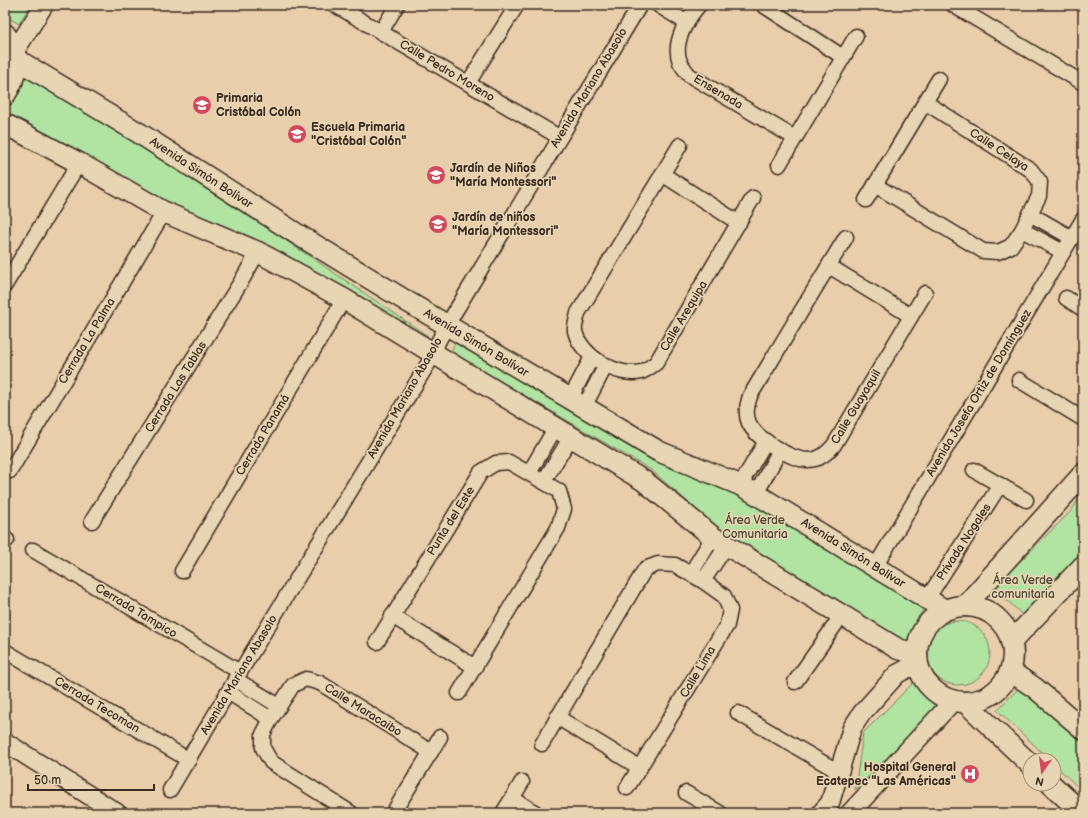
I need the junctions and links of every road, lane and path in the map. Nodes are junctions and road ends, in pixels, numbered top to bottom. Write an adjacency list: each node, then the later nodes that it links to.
1 (44, 5): 14 (street)
2 (335, 5): 11 (street, Calle Pedro Moreno)
3 (397, 5): 11 (street)
4 (517, 5): 17 (street)
5 (640, 5): 22 (street, Avenida Mariano Abasolo)
6 (658, 5): 10 (street)
7 (763, 5): 15 (street)
8 (953, 5): 18 (street)
9 (696, 6): 10 (street, Ensenada)
10 (687, 23): 23 (street, Ensenada)
11 (381, 32): 17 (street, Calle Pedro Moreno)
12 (5, 34): 14 (main road)
13 (856, 36): 15 (street)
14 (16, 55): 19 (main road); 47 (main road, Avenida Simón Bolívar)
15 (843, 57): 23 (street)
16 (939, 79): 20 (street)
17 (468, 83): 22 (street, Calle Pedro Moreno)
18 (1083, 83)
19 (5, 95)
20 (925, 102): 28 (street); 32 (street, Calle Celaya)
21 (5, 124): 25 (main road)
22 (559, 137): 47 (street, Avenida Mariano Abasolo)
23 (795, 138): 26 (street)
24 (680, 145): 27 (street, Calle Arequipa)
25 (79, 162): 31 (main road); 41 (street)
26 (779, 165)
27 (662, 174): 34 (street); 49 (street, Calle Arequipa)
28 (875, 185): 30 (street); 35 (street, Calle Celaya)
29 (753, 198): 34 (street, Calle Arequipa)
30 (866, 200)
31 (164, 212): 38 (main road); 58 (street, Cerrada La Palma)
32 (1030, 214): 35 (street, Calle Celaya); 37 (street)
33 (1083, 219): 37 (street, Avenida Josefa Ortiz de Domínguez)
34 (739, 223): 50 (street, Calle Arequipa)
35 (1022, 230): 39 (street)
36 (846, 237): 40 (street, Calle Guayaquil)
37 (1072, 238): 39 (street, Avenida Josefa Ortiz de Domínguez)
38 (258, 252): 44 (main road); 65 (street, Cerrada Las Tablas)
39 (1063, 252): 69 (street, Avenida Josefa Ortiz de Domínguez)
40 (829, 266): 46 (street); 55 (street, Calle Guayaquil)
41 (5, 285)
42 (925, 293): 46 (street, Calle Guayaquil)
43 (1066, 298): 45 (street)
44 (344, 299): 48 (main road); 70 (street, Cerrada Panamá)
45 (1083, 309)
46 (911, 316): 56 (street, Calle Guayaquil)
47 (447, 325): 48 (street, Avenida Mariano Abasolo); 52 (main road, Avenida Simón Bolívar)
48 (434, 354): 54 (main road); 84 (street, Avenida Mariano Abasolo)
49 (592, 356): 50 (street, Calle Arequipa); 52 (street)
50 (606, 365): 52 (street)
51 (1019, 380): 53 (street)
52 (577, 403): 63 (main road, Avenida Simón Bolívar)
53 (1083, 418)
54 (564, 432): 59 (street); 61 (street); 66 (main road)
55 (766, 441): 56 (street, Calle Guayaquil); 63 (street)
56 (780, 450): 63 (street)
57 (974, 470): 62 (street)
58 (10, 471)
59 (529, 473): 61 (street, Punta del Este); 77 (street, Punta del Este)
60 (1083, 474): 74 (main road)
61 (544, 481): 82 (street, Punta del Este)
62 (1000, 485): 64 (street); 73 (street, Privada Nogales)
63 (748, 489): 69 (main road, Avenida Simón Bolívar)
64 (1026, 500)
65 (92, 521)
66 (720, 541): 71 (street); 72 (street); 76 (main road)
67 (33, 550): 84 (street, Cerrada Tampico)
68 (1083, 566): 79 (main road)
69 (875, 567): 73 (main road, Avenida Simón Bolívar)
70 (182, 571)
71 (691, 573): 72 (street, Calle Lima); 91 (street, Calle Lima)
72 (703, 581): 100 (street, Calle Lima)
73 (927, 599): 75 (main road, Avenida Simón Bolívar)
74 (965, 606): 75 (main road); 79 (main road)
75 (945, 610): 81 (main road)
76 (842, 615): 81 (main road); 85 (street)
77 (392, 616): 78 (street, Punta del Este); 82 (street)
78 (377, 642)
79 (1011, 642): 83 (main road)
80 (5, 651): 99 (street, Cerrada Tecoman)
81 (918, 659): 88 (main road); 101 (street)
82 (475, 667): 87 (street, Punta del Este)
83 (1010, 670): 88 (main road); 93 (main road)
84 (237, 675): 86 (street, Avenida Mariano Abasolo); 89 (street)
85 (795, 682)
86 (228, 692): 92 (street); 99 (street, Avenida Mariano Abasolo)
87 (459, 693)
88 (959, 701): 98 (main road); 115 (street)
89 (279, 706): 92 (street, Calle Maracaibo); 97 (street, Calle Maracaibo)
90 (738, 713): 101 (street)
91 (557, 717): 96 (street, Calle Lima); 100 (street)
92 (271, 719): 109 (street, Calle Maracaibo)
93 (1083, 729)
94 (440, 736): 97 (street)
95 (5, 742): 108 (street)
96 (542, 744)
97 (431, 752): 110 (street)
98 (1022, 757)
99 (189, 760): 104 (street, Avenida Mariano Abasolo)
100 (640, 768): 103 (street, Calle Lima)
101 (839, 772): 114 (street)
102 (522, 782): 107 (street)
103 (627, 788)
104 (170, 790)
105 (1060, 792): 116 (main road)
106 (686, 793): 113 (street)
107 (512, 798): 111 (street); 112 (street)
108 (117, 813)
109 (351, 813)
110 (394, 813)
111 (503, 813)
112 (536, 813)
113 (720, 813)
114 (821, 813)
115 (850, 813)
116 (1082, 813)

